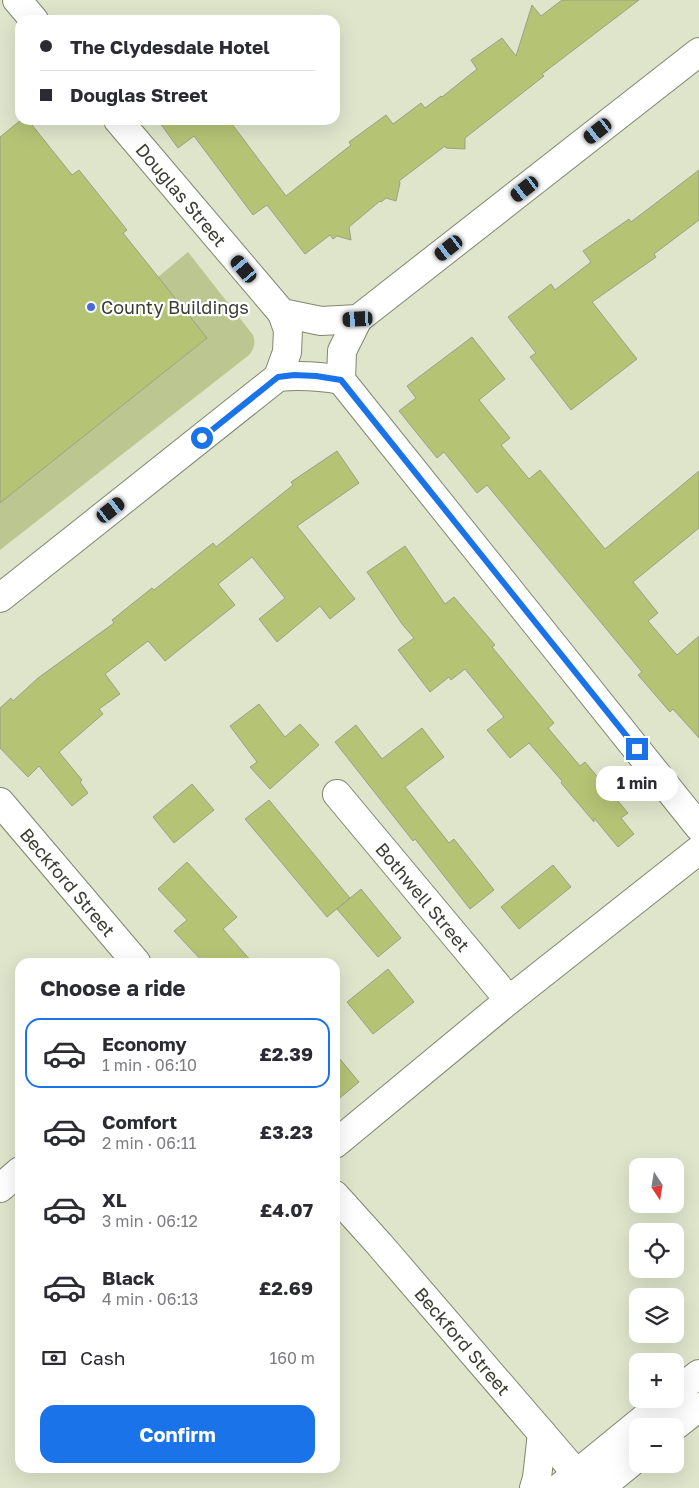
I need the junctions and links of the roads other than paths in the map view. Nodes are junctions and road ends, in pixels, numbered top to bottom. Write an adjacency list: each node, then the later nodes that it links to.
1 (16, 0): 2 (street)
2 (30, 15)
3 (699, 52): 5 (street)
4 (699, 67): 5 (street)
5 (672, 73): 8 (street)
6 (122, 125): 7 (street, Douglas Street)
7 (282, 314): 8 (street); 9 (street)
8 (358, 319): 10 (street)
9 (278, 377): 10 (street); 11 (street)
10 (341, 380): 14 (street)
11 (0, 598)
12 (337, 794): 17 (street, Bothwell Street)
13 (0, 802): 16 (street, Beckford Street)
14 (699, 827)
15 (699, 850): 17 (street)
16 (133, 958)
17 (509, 1000): 18 (street)
18 (340, 1140)
19 (15, 1175): 20 (street)
20 (0, 1188)
21 (340, 1201): 27 (street, Beckford Street)
22 (699, 1374): 23 (street)
23 (684, 1386)
24 (699, 1407): 26 (street)
25 (658, 1408): 29 (street)
26 (684, 1419)
27 (542, 1433): 29 (street, Beckford Street); 30 (street)
28 (629, 1464): 31 (street)
29 (575, 1483)
30 (534, 1488)
31 (600, 1488)

